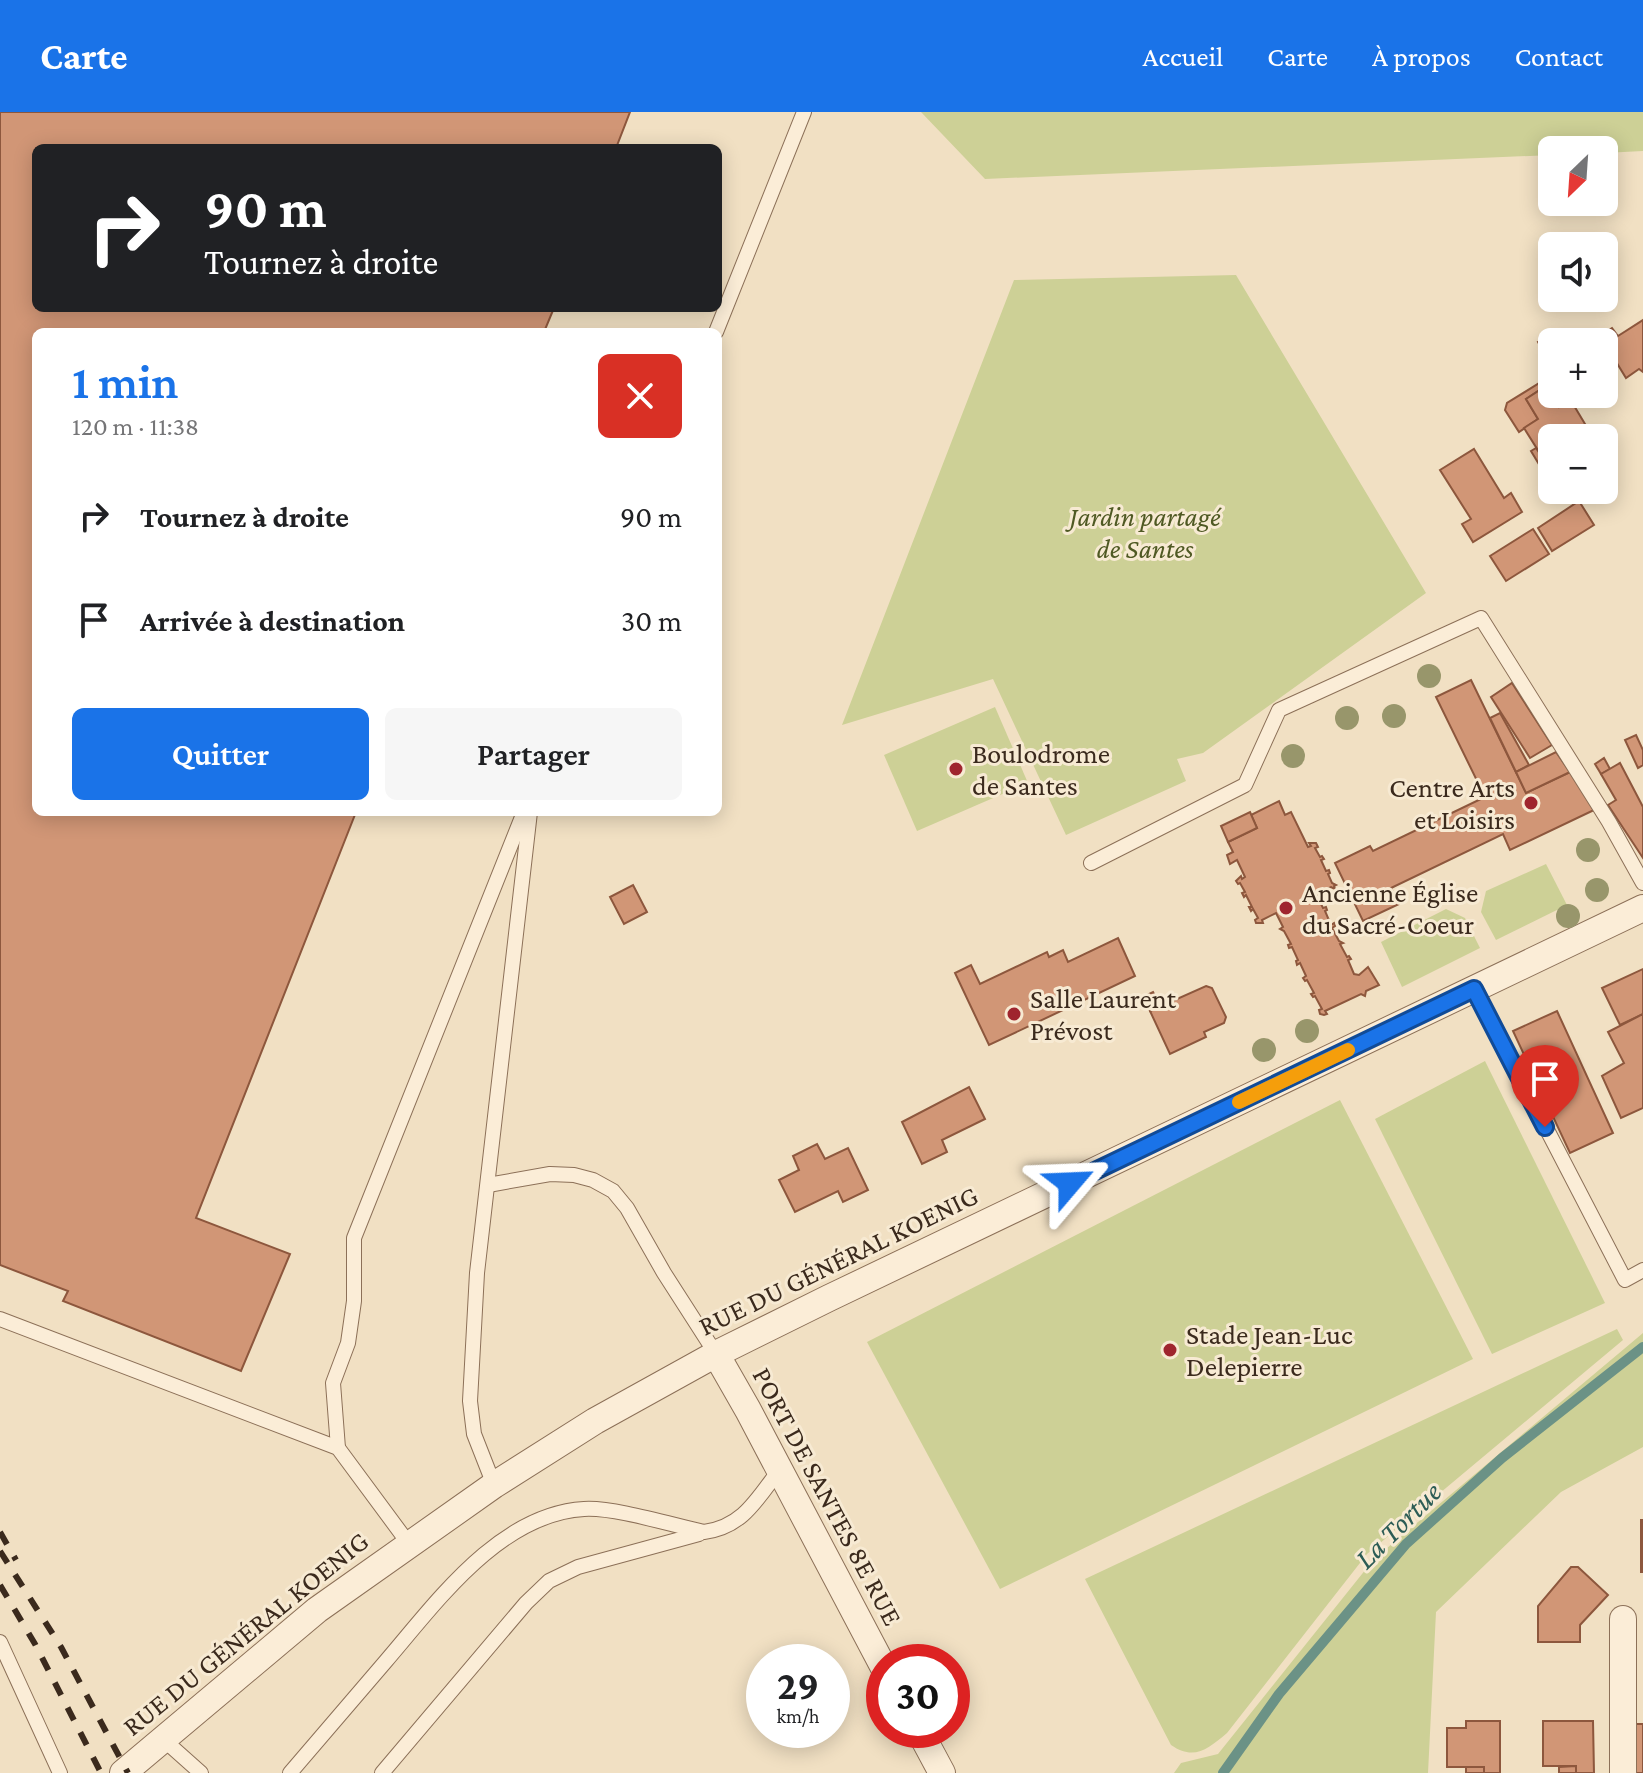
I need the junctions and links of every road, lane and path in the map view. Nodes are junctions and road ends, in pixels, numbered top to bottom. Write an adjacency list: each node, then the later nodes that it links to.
1 (804, 112): 2 (lane)
2 (718, 328)
3 (525, 816): 13 (lane)
4 (527, 816): 9 (lane)
5 (1091, 863): 6 (lane)
6 (1643, 883)
7 (1643, 908): 8 (street, RUE DU GÉNÉRAL KOENIG)
8 (1474, 989): 10 (lane); 12 (street, RUE DU GÉNÉRAL KOENIG)
9 (488, 1185): 12 (lane); 15 (lane)
10 (1643, 1270)
11 (0, 1319): 13 (lane)
12 (716, 1354): 14 (street, PORT DE SANTES 8E RUE); 15 (street, RUE DU GÉNÉRAL KOENIG)
13 (338, 1448): 17 (lane)
14 (780, 1469): 16 (lane); 20 (street, PORT DE SANTES 8E RUE)
15 (494, 1485): 17 (street, RUE DU GÉNÉRAL KOENIG)
16 (704, 1532): 26 (lane); 27 (lane)
17 (409, 1544): 21 (street, RUE DU GÉNÉRAL KOENIG)
18 (1623, 1619): 29 (street)
19 (0, 1642): 23 (lane)
20 (871, 1644)
21 (164, 1740): 24 (street, RUE DU GÉNÉRAL KOENIG); 25 (lane)
22 (929, 1748): 28 (street)
23 (60, 1773)
24 (123, 1773)
25 (201, 1773)
26 (290, 1773)
27 (382, 1773)
28 (942, 1773)
29 (1623, 1773)

